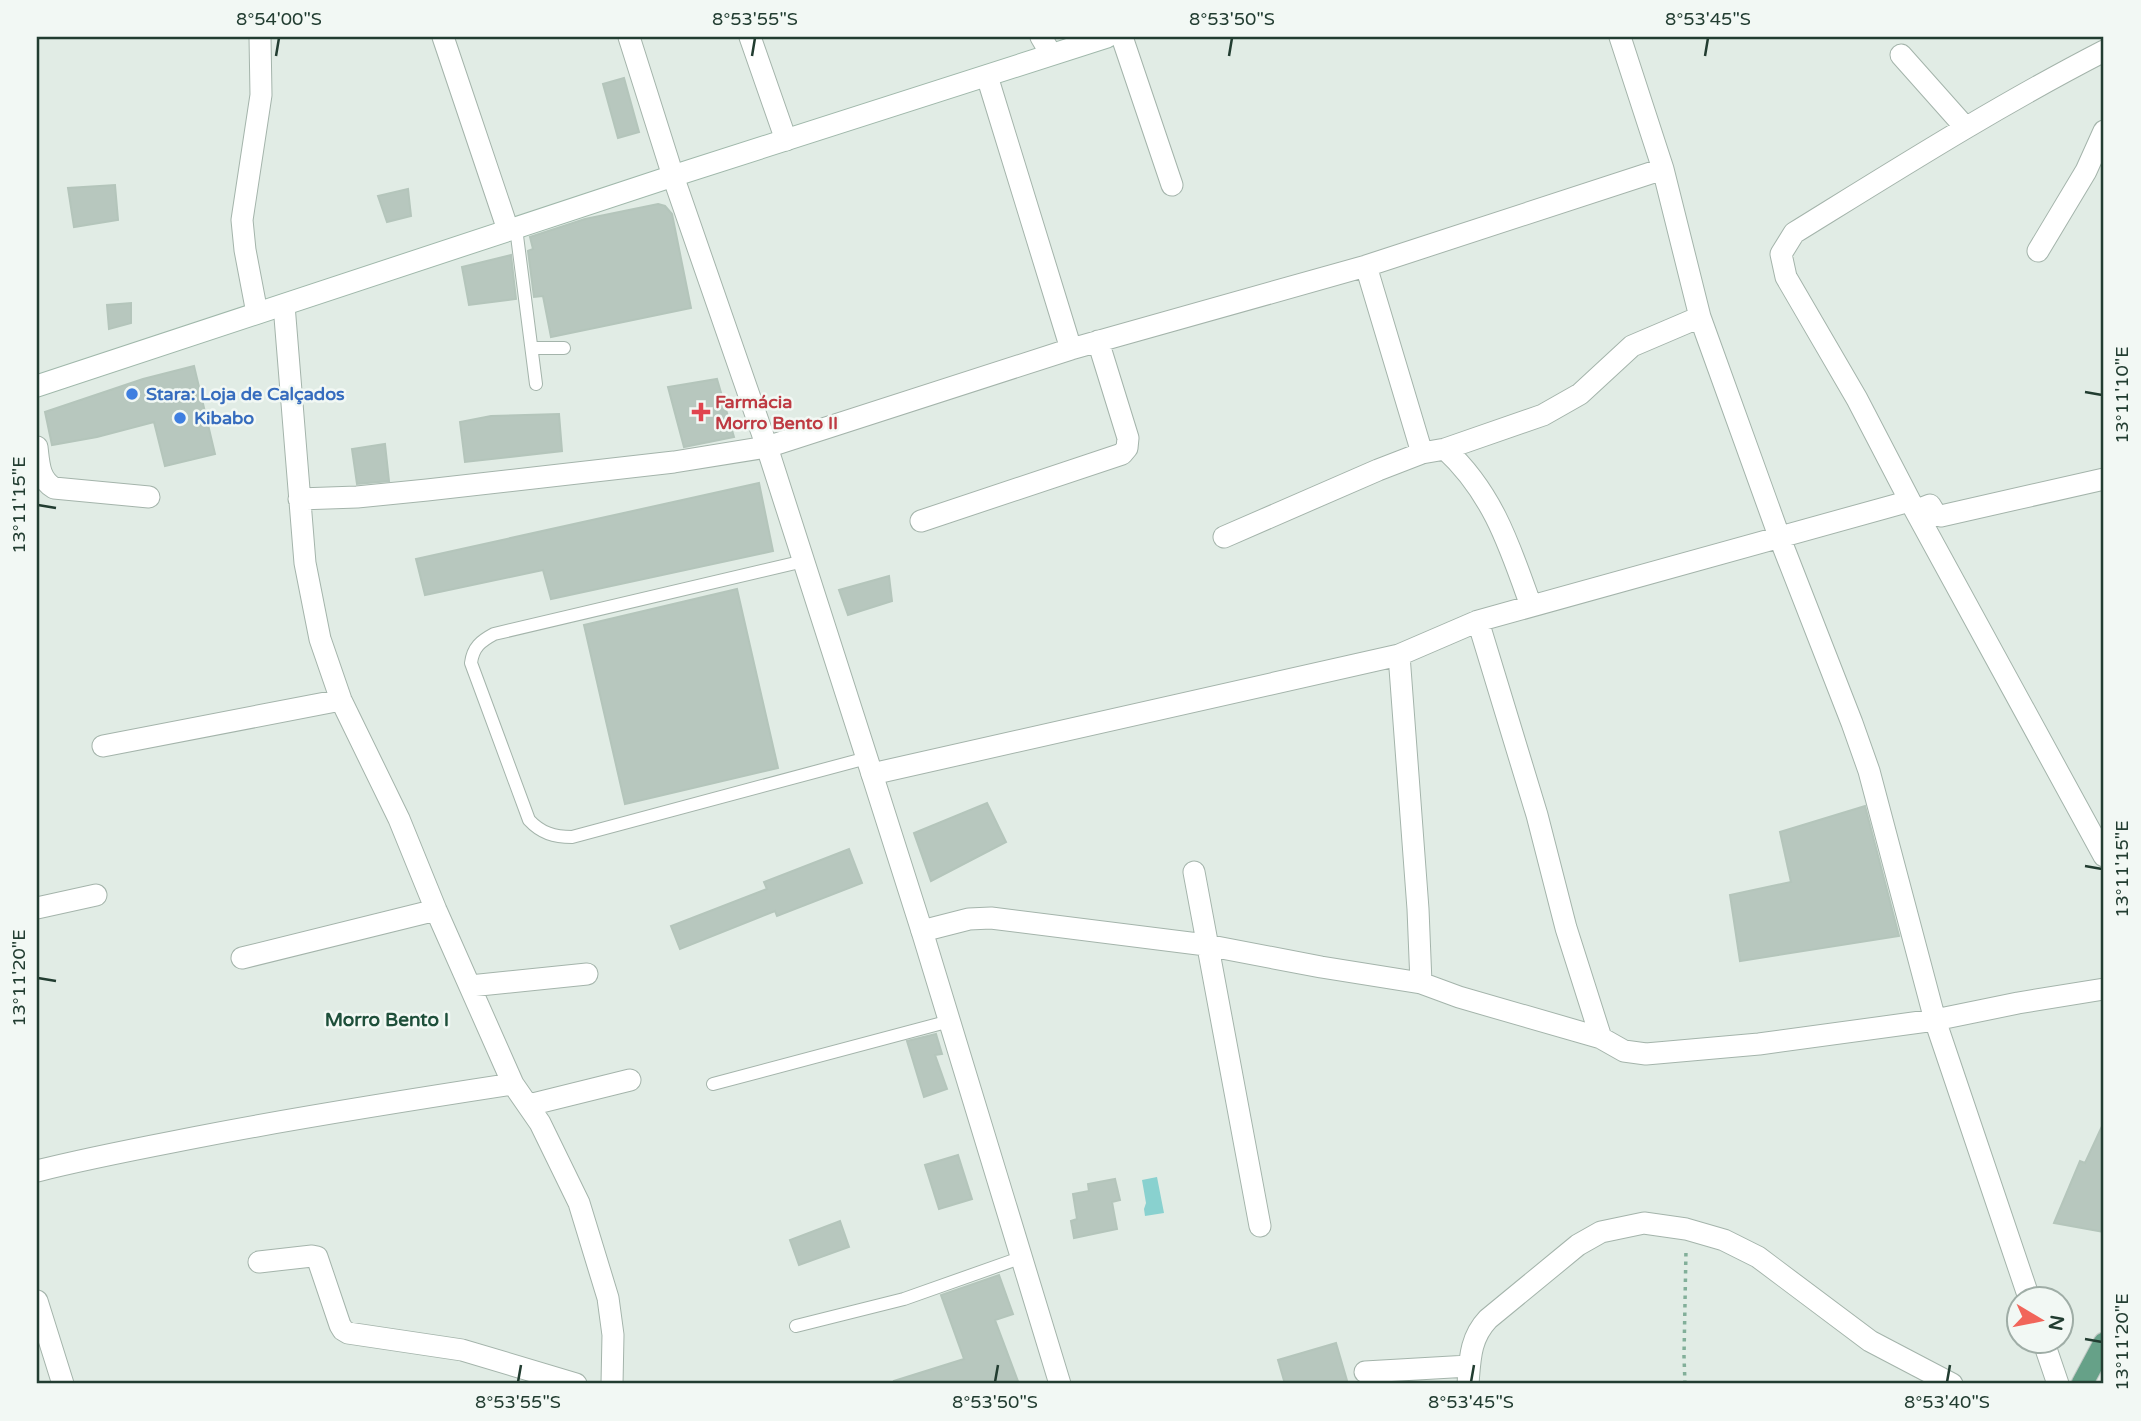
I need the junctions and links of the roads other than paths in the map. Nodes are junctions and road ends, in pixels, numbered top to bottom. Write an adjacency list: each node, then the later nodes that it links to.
1 (260, 37): 22 (street)
2 (443, 37): 18 (street)
3 (629, 37): 16 (street)
4 (750, 37): 14 (street)
5 (1107, 37): 8 (street)
6 (1122, 37): 17 (street)
7 (1620, 37): 15 (street)
8 (1046, 46): 11 (street)
9 (2104, 51): 12 (street)
10 (1901, 55): 12 (street)
11 (987, 76): 14 (street); 27 (street)
12 (1965, 127): 37 (street)
13 (2104, 131): 19 (street)
14 (786, 140): 16 (street)
15 (1663, 169): 20 (street); 23 (street)
16 (673, 176): 18 (street); 31 (street)
17 (1172, 185)
18 (512, 229): 21 (street); 25 (lane)
19 (2038, 251)
20 (1366, 265): 24 (street); 33 (street)
21 (284, 305): 22 (street); 36 (street)
22 (257, 313): 29 (street)
23 (1700, 317): 32 (street); 39 (street)
24 (1098, 341): 27 (street); 38 (street)
25 (532, 348): 26 (lane); 28 (lane)
26 (564, 348)
27 (1071, 349): 31 (street)
28 (536, 384)
29 (37, 386)
30 (37, 447): 35 (street)
31 (767, 447): 36 (street); 41 (street)
32 (1445, 449): 33 (street); 42 (street)
33 (1422, 453): 40 (street)
34 (2104, 479): 37 (street)
35 (149, 496)
36 (299, 499): 45 (street)
37 (1913, 505): 39 (street); 48 (street)
38 (921, 521)
39 (1779, 536): 42 (street); 60 (street)
40 (1224, 537)
41 (804, 561): 47 (street); 47 (lane)
42 (1531, 606): 43 (street)
43 (1478, 621): 44 (street); 62 (street)
44 (1399, 655): 47 (street); 57 (street)
45 (341, 700): 46 (street); 52 (street)
46 (103, 746)
47 (870, 766): 53 (street)
48 (2104, 855)
49 (1194, 873): 54 (street)
50 (96, 895): 51 (street)
51 (37, 908)
52 (436, 910): 55 (street); 58 (street)
53 (922, 931): 54 (street); 61 (street)
54 (1206, 945): 57 (street); 68 (street)
55 (242, 958)
56 (587, 974): 58 (street)
57 (1421, 983): 62 (street)
58 (470, 986): 64 (street)
59 (2104, 989): 60 (street)
60 (1936, 1020): 62 (street); 71 (street)
61 (950, 1021): 65 (lane); 69 (street)
62 (1601, 1038)
63 (630, 1080): 66 (street)
64 (513, 1084): 66 (street); 67 (street)
65 (713, 1084)
66 (529, 1105): 81 (street)
67 (37, 1171)
68 (1260, 1226)
69 (1020, 1258): 73 (lane); 82 (street)
70 (259, 1262): 80 (street)
71 (2024, 1284)
72 (37, 1301): 79 (street)
73 (796, 1326)
74 (2104, 1343): 85 (main road)
75 (2048, 1354): 84 (street)
76 (2104, 1361): 86 (main road)
77 (1365, 1372): 78 (street)
78 (1468, 1375): 83 (street)
79 (63, 1384)
80 (576, 1384)
81 (612, 1384)
82 (1060, 1384)
83 (1952, 1384)
84 (2058, 1384)
85 (2082, 1384)
86 (2093, 1384)

